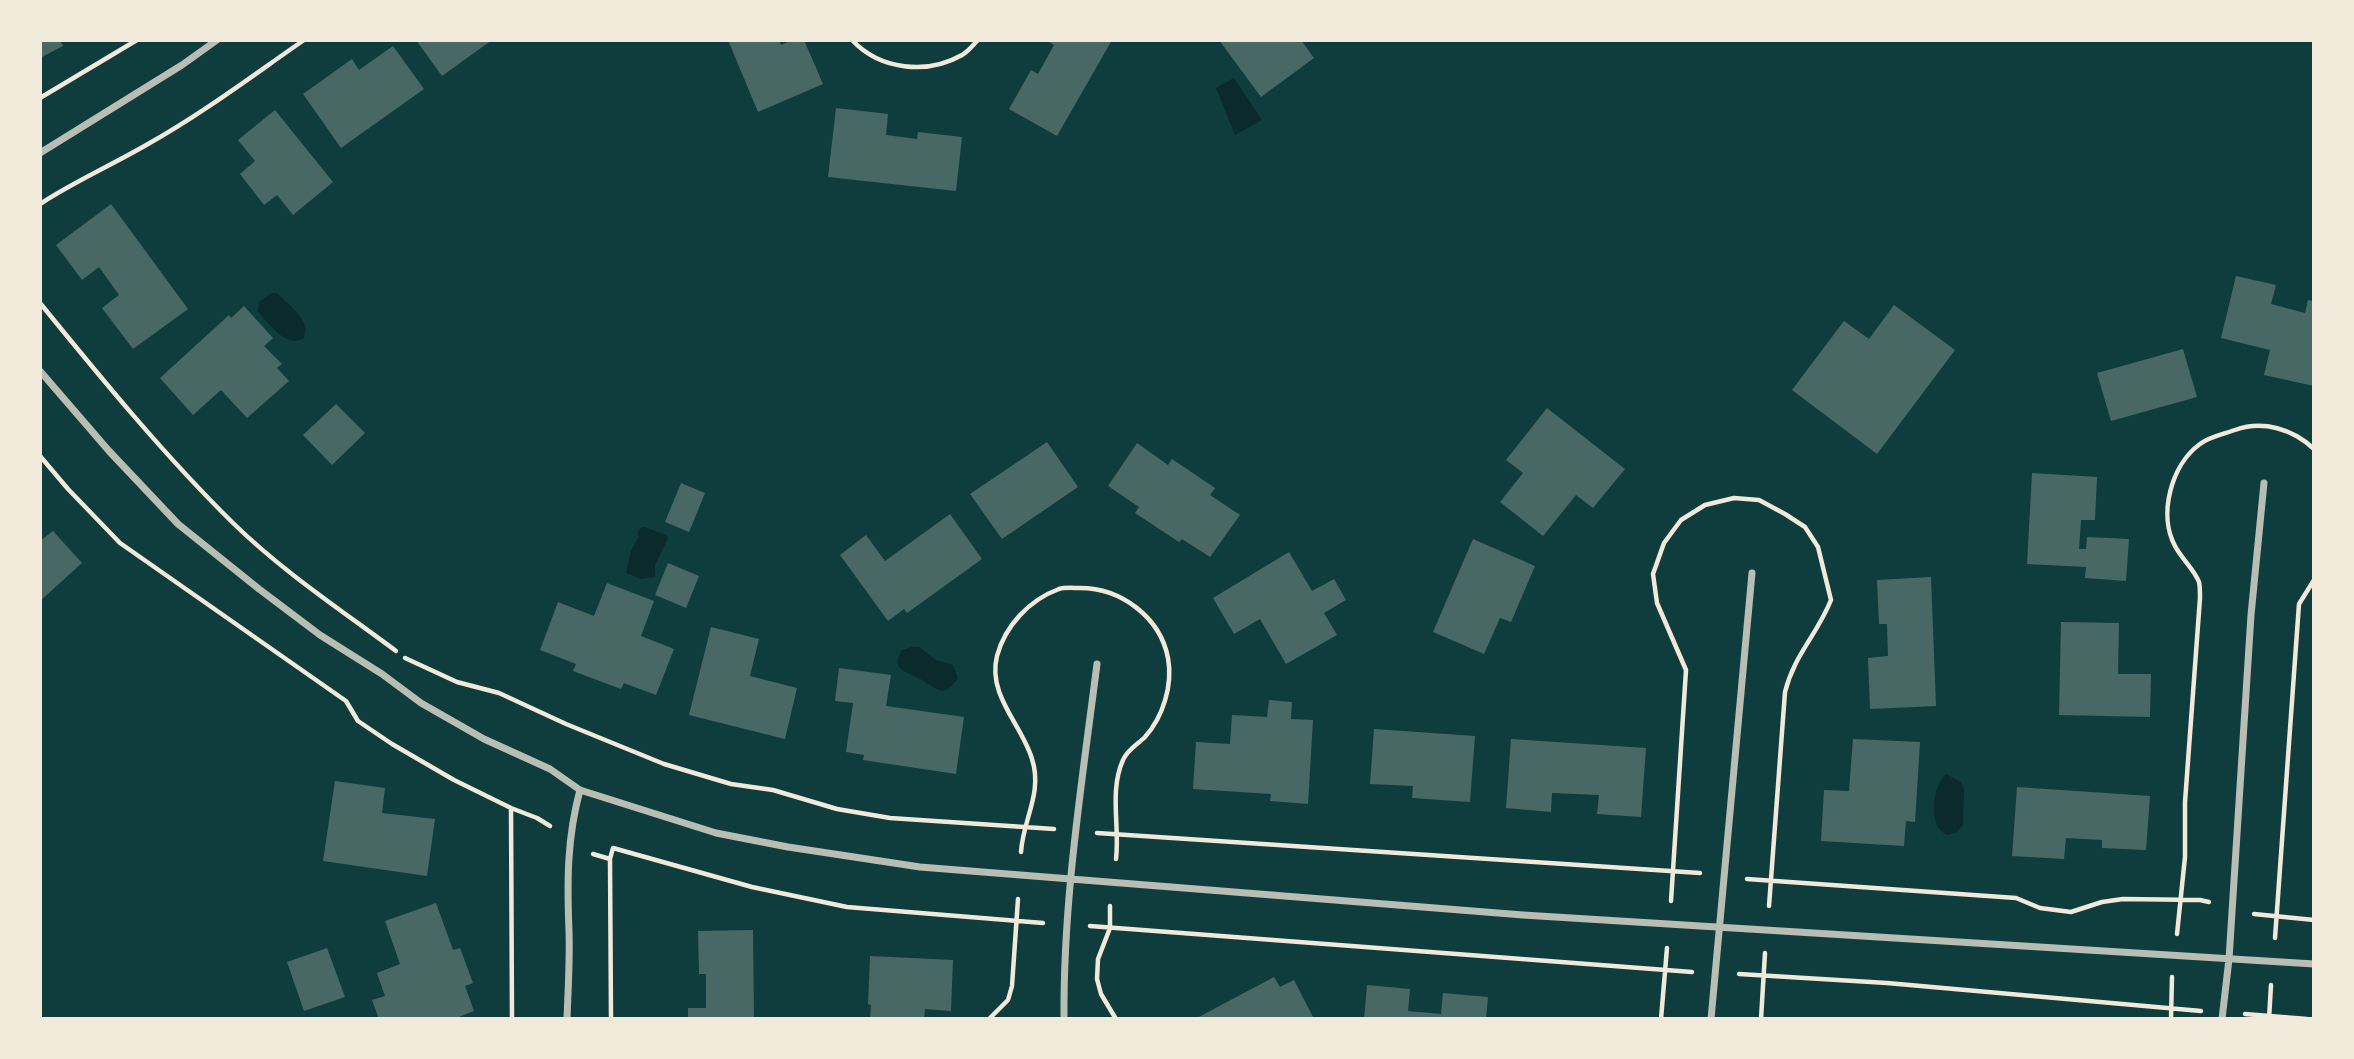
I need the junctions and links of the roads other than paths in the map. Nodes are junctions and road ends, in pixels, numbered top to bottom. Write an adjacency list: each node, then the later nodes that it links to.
1 (217, 40): 2 (street)
2 (40, 153)
3 (40, 371): 7 (street)
4 (2264, 483): 10 (street)
5 (1752, 573): 9 (street)
6 (1097, 664): 8 (street)
7 (580, 790): 8 (street); 13 (street)
8 (1071, 878): 9 (street); 14 (street)
9 (1721, 927): 10 (street); 15 (street)
10 (2229, 958): 11 (street); 12 (street)
11 (2314, 964)
12 (2222, 1015)
13 (567, 1019)
14 (1064, 1019)
15 (1711, 1019)

